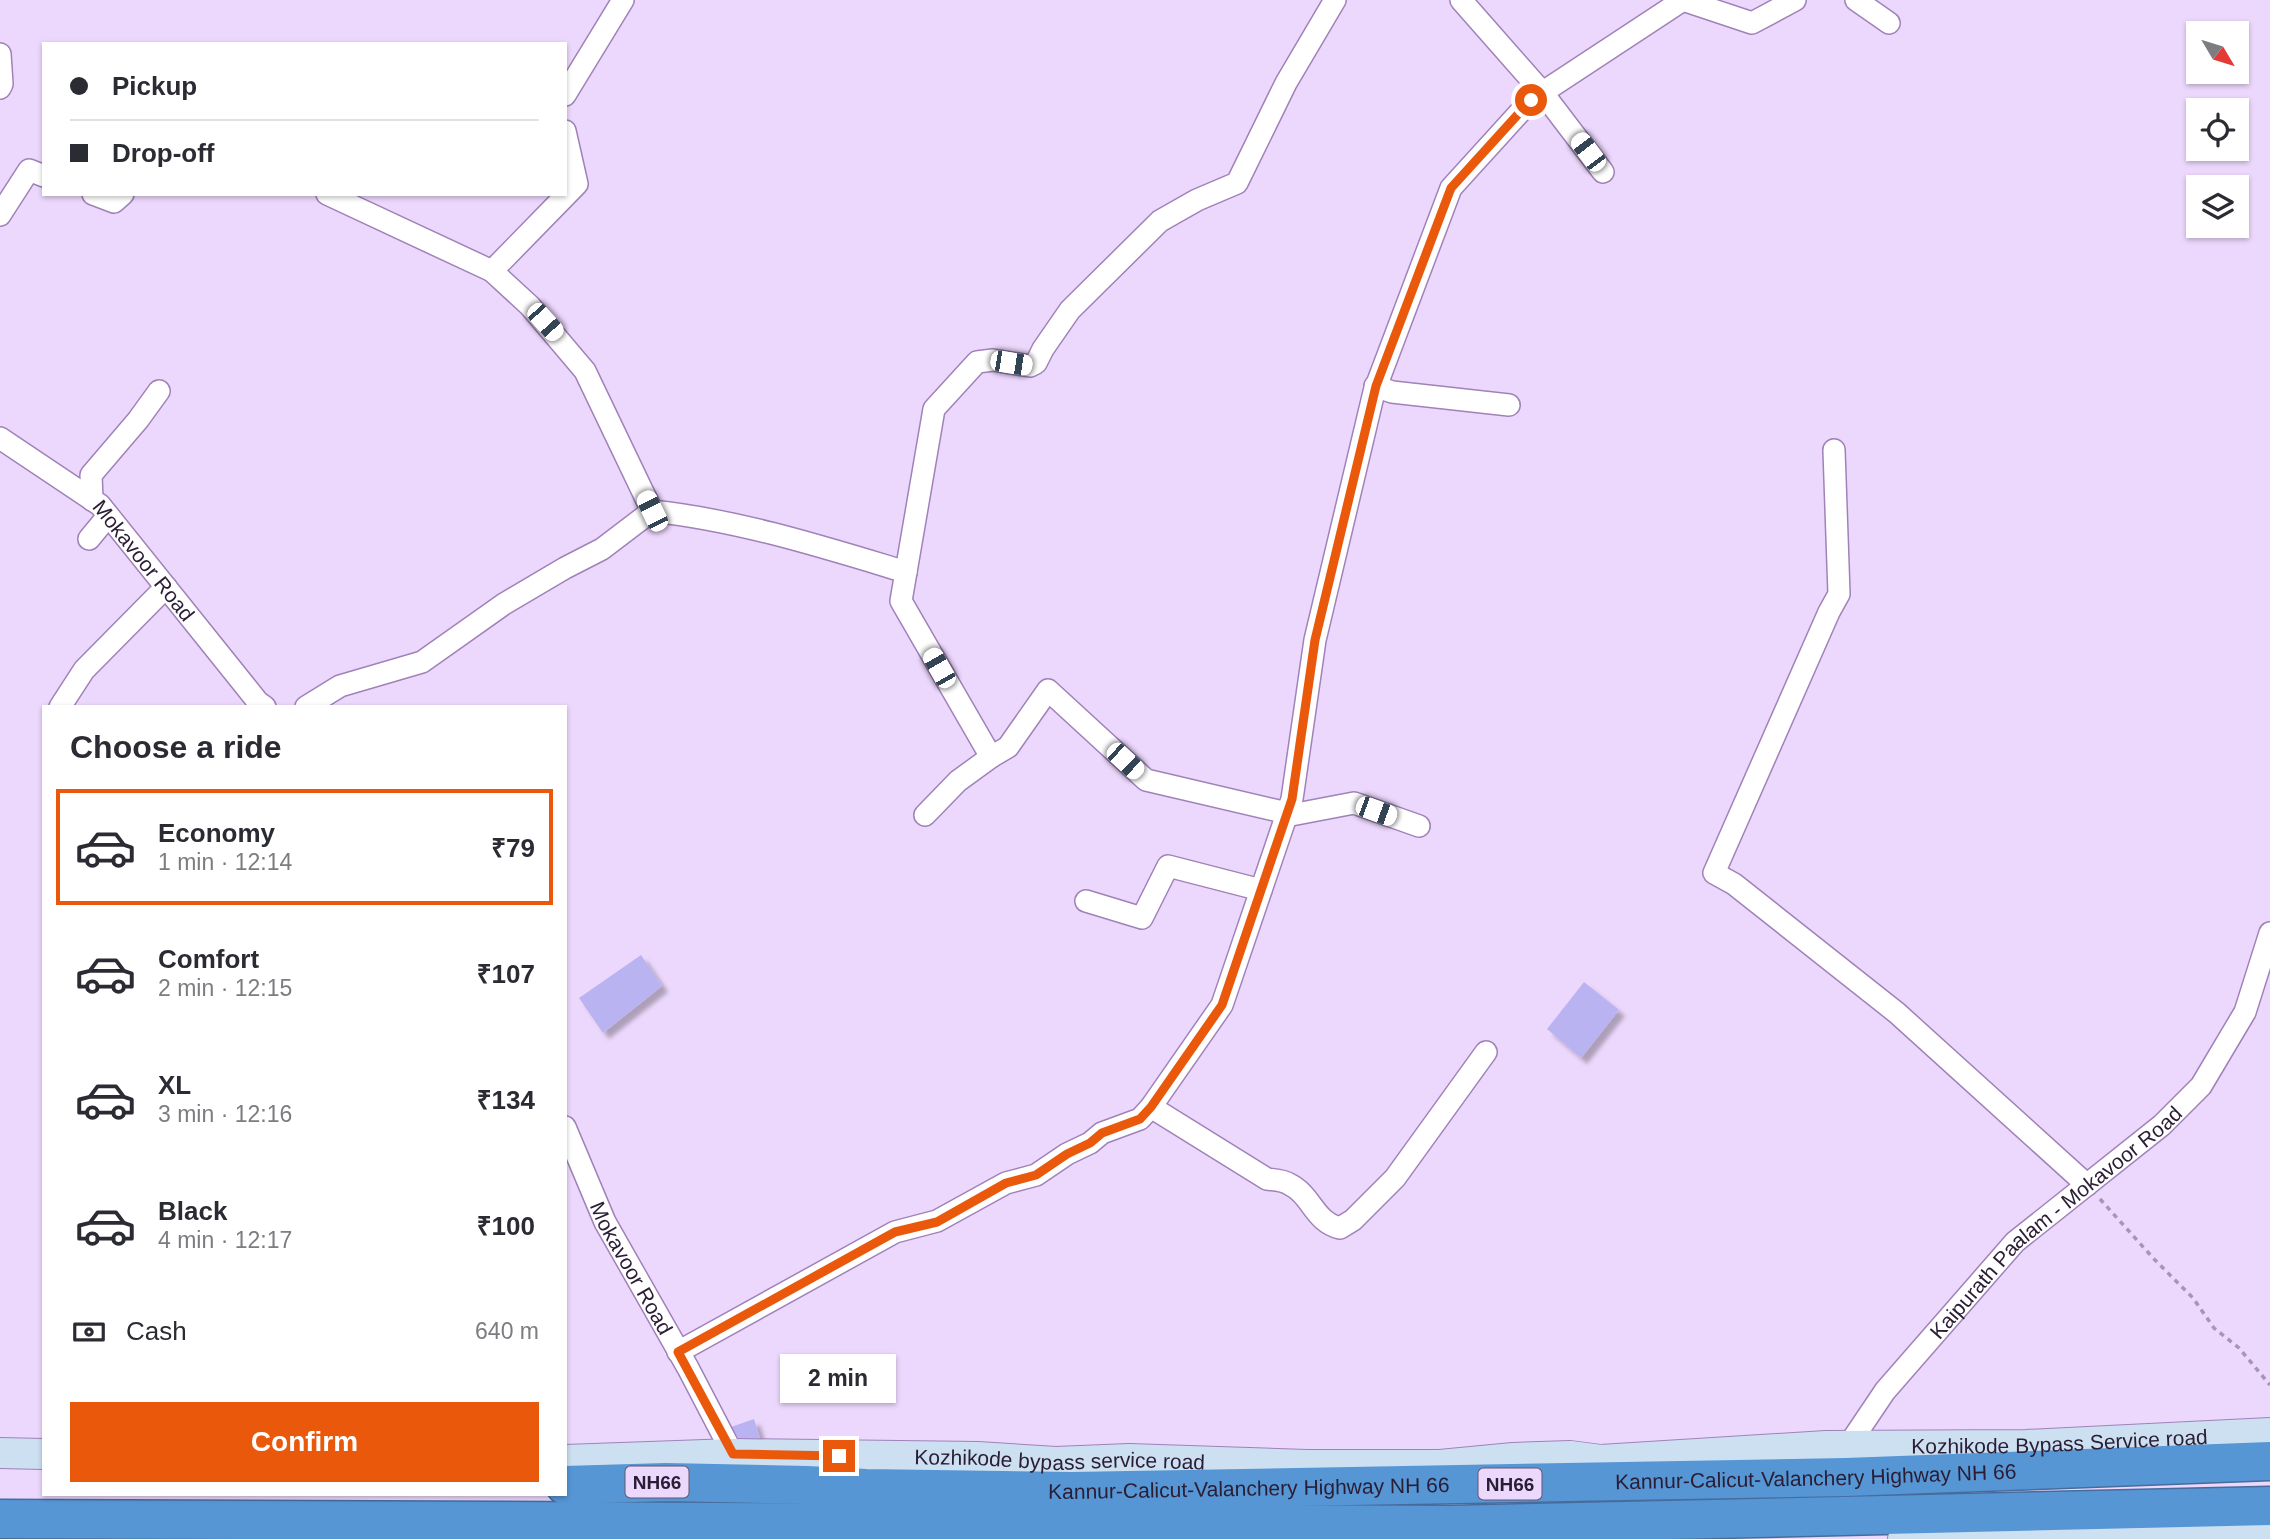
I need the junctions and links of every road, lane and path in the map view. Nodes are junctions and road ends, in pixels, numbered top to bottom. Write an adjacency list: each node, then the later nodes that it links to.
1 (623, 0): 10 (street)
2 (1335, 0): 31 (street)
3 (1461, 0): 11 (street)
4 (1683, 0): 5 (street); 11 (street)
5 (1795, 0)
6 (1857, 0): 7 (street)
7 (1889, 23)
8 (0, 54): 9 (street)
9 (0, 88)
10 (567, 92)
11 (1542, 92): 13 (street); 22 (street)
12 (567, 140): 15 (street)
13 (1603, 172)
14 (42, 175): 20 (street)
15 (567, 194)
16 (98, 196): 17 (street)
17 (121, 196)
18 (331, 196): 21 (street)
19 (565, 196): 21 (street)
20 (2, 209)
21 (492, 271): 28 (street)
22 (1376, 386): 24 (street); 37 (street)
23 (159, 391): 27 (street)
24 (1508, 405)
25 (0, 438): 27 (street, Mokavoor Road)
26 (1834, 450): 46 (street)
27 (92, 500): 29 (street, Mokavoor Road)
28 (652, 511): 31 (street); 35 (street)
29 (108, 516): 30 (street); 32 (street, Mokavoor Road)
30 (89, 539)
31 (906, 572): 36 (street)
32 (166, 587): 33 (street); 34 (street, Mokavoor Road)
33 (61, 705)
34 (259, 705)
35 (309, 705)
36 (991, 757): 37 (street); 38 (street)
37 (1287, 814): 39 (street); 40 (street)
38 (925, 815)
39 (1419, 826)
40 (1261, 890): 41 (street); 44 (street)
41 (1086, 901)
42 (2270, 933): 46 (street, Kaipurath Paalam - Mokavoor Road)
43 (1486, 1052): 44 (street)
44 (1151, 1107): 47 (street)
45 (567, 1132): 47 (street, Mokavoor Road)
46 (2087, 1185): 48 (path); 50 (street, Kaipurath Paalam - Mokavoor Road)
47 (678, 1352): 55 (street, Mokavoor Road)
48 (2270, 1385)
49 (2270, 1433): 50 (street, Kozhikode Bypass Service road)
50 (1848, 1446): 55 (street, Kozhikode bypass service road); 56 (street, Kaipurath Paalam - Mokavoor Road)
51 (0, 1453): 52 (street)
52 (42, 1454)
53 (567, 1460): 55 (street, Kozhikode bypass service road)
54 (2270, 1461): 56 (highway, Kannur-Calicut-Valanchery Highway NH 66 / NH66)
55 (741, 1469): 56 (highway, Kannur-Calicut-Valanchery Highway NH 66 / NH66); 57 (highway, Kannur-Calicut-Valanchery Highway NH 66 / NH66); 63 (street, Mokavoor Road)
56 (1798, 1476)
57 (567, 1485)
58 (198, 1496): 59 (highway)
59 (0, 1497)
60 (2270, 1506): 63 (highway)
61 (0, 1519): 63 (highway)
62 (2270, 1525): 64 (street)
63 (794, 1531)
64 (1956, 1537): 65 (street)
65 (1903, 1539)

